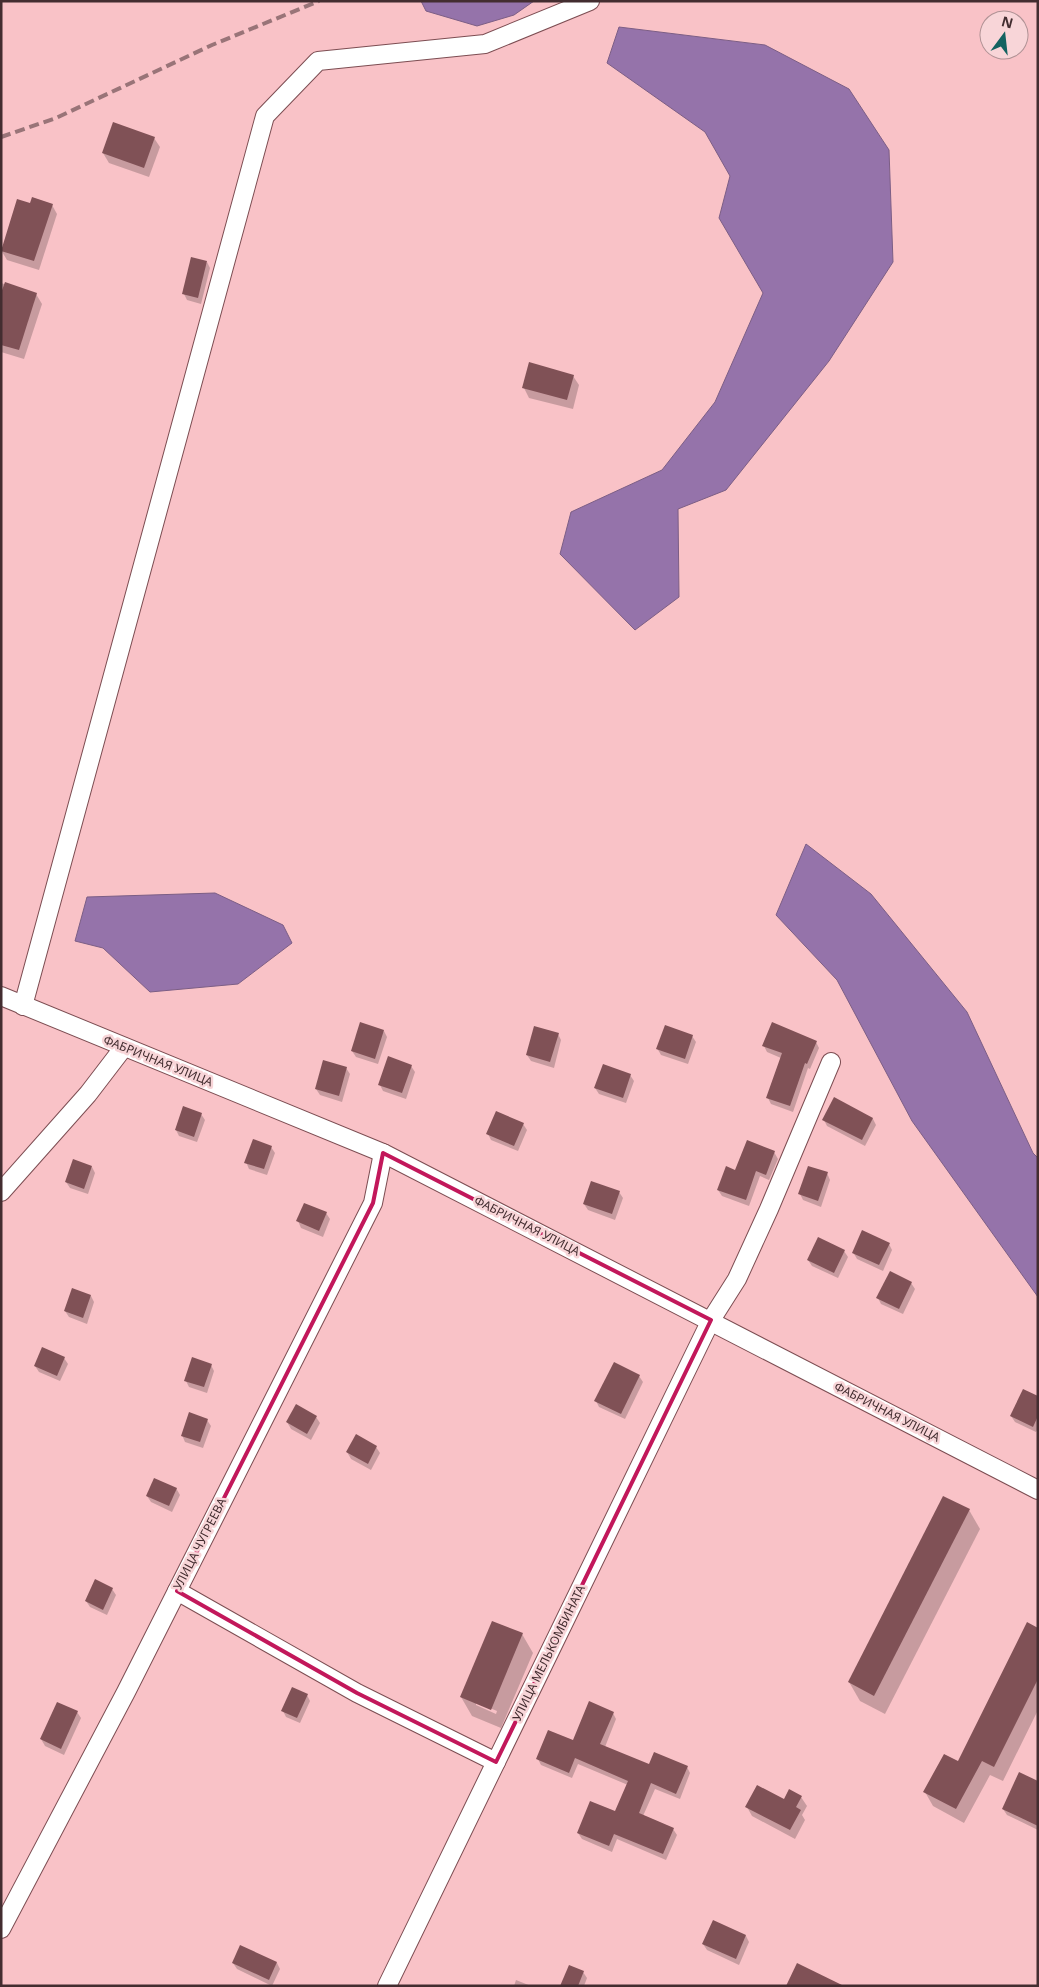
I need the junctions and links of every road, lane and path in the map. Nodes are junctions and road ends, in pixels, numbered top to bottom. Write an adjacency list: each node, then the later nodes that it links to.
1 (590, 1): 3 (street)
2 (1, 996): 3 (street, ФАБРИЧНАЯ УЛИЦА)
3 (24, 1006): 4 (street, ФАБРИЧНАЯ УЛИЦА)
4 (124, 1047): 6 (street, ФАБРИЧНАЯ УЛИЦА); 7 (street)
5 (831, 1062): 8 (street, УЛИЦА МЕЛЬКОМБИНАТА)
6 (383, 1153): 8 (street, ФАБРИЧНАЯ УЛИЦА); 10 (street, УЛИЦА ЧУГРЕЕВА)
7 (1, 1192)
8 (711, 1320): 9 (street, ФАБРИЧНАЯ УЛИЦА); 11 (street, УЛИЦА МЕЛЬКОМБИНАТА)
9 (1038, 1490)
10 (177, 1591): 11 (street); 12 (street, УЛИЦА ЧУГРЕЕВА)
11 (496, 1762): 13 (street, УЛИЦА МЕЛЬКОМБИНАТА)
12 (1, 1929)
13 (387, 1986)

